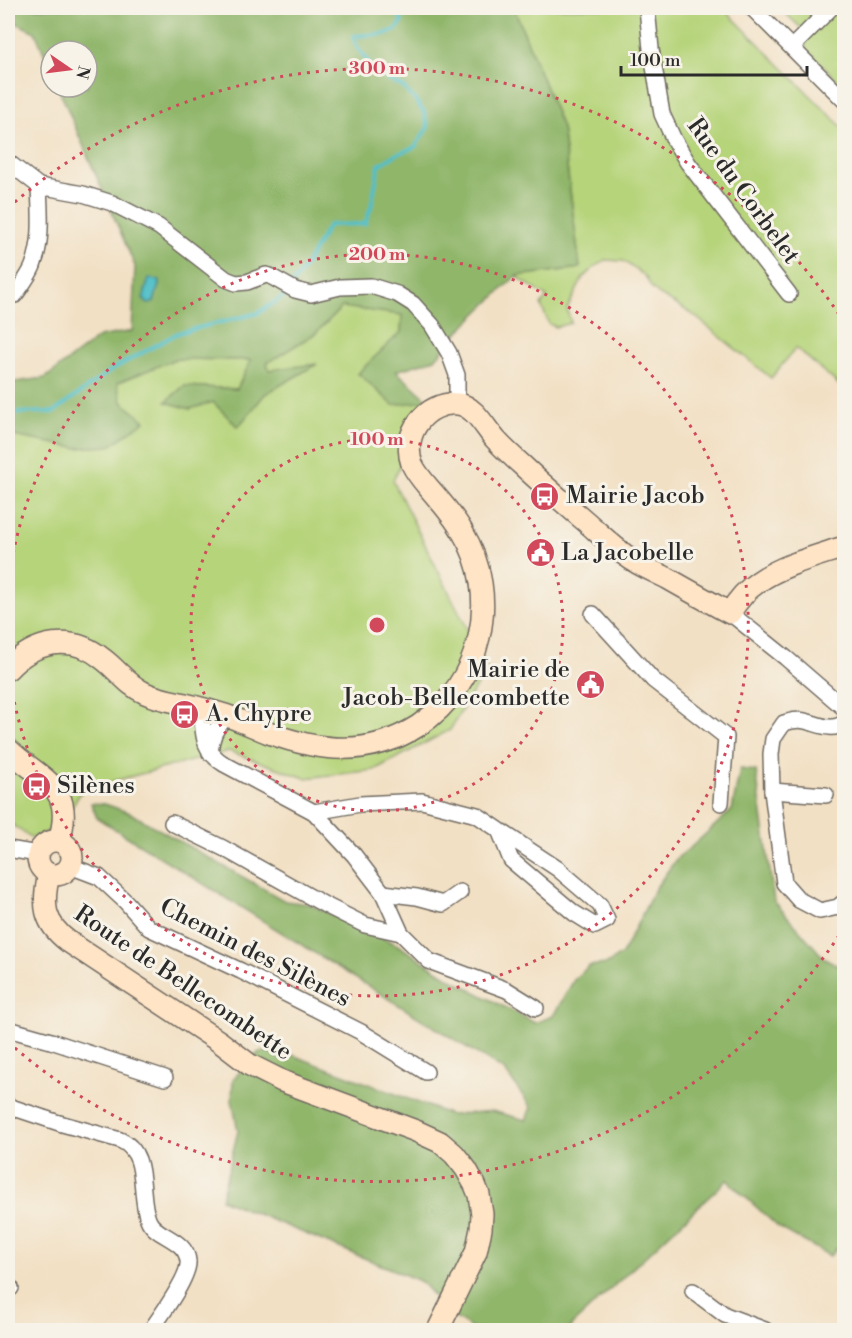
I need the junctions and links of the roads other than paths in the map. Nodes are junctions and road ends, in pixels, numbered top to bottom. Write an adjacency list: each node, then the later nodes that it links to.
1 (647, 8): 8 (street, Rue du Corbelet)
2 (752, 8): 4 (street)
3 (831, 8): 4 (street)
4 (792, 47): 5 (street)
5 (844, 100)
6 (8, 162): 7 (street)
7 (39, 186): 9 (street); 10 (street)
8 (789, 294)
9 (15, 295)
10 (458, 404): 12 (street); 17 (street)
11 (844, 547): 12 (street)
12 (730, 613): 16 (street)
13 (593, 614): 23 (street)
14 (8, 669): 15 (street)
15 (201, 708): 17 (street); 20 (street)
16 (844, 708)
17 (228, 716): 20 (street)
18 (844, 723): 21 (street)
19 (8, 749): 27 (street)
20 (210, 753): 24 (street)
21 (772, 791): 22 (street); 34 (street)
22 (826, 795)
23 (721, 803)
24 (314, 812): 26 (street); 33 (street)
25 (172, 823): 35 (street)
26 (499, 830): 26 (street)
27 (60, 841): 29 (street); 30 (street)
28 (8, 849): 29 (street)
29 (38, 854): 31 (street)
30 (70, 866): 31 (street); 38 (street, Chemin des Silènes)
31 (49, 874): 43 (street, Route de Bellecombette)
32 (460, 892): 33 (street)
33 (383, 893): 35 (street)
34 (844, 902)
35 (401, 933): 36 (street)
36 (536, 1008)
37 (8, 1029): 39 (street)
38 (426, 1072)
39 (165, 1078)
40 (8, 1106): 42 (street)
41 (693, 1291): 44 (street)
42 (151, 1330)
43 (438, 1330)
44 (765, 1330)

